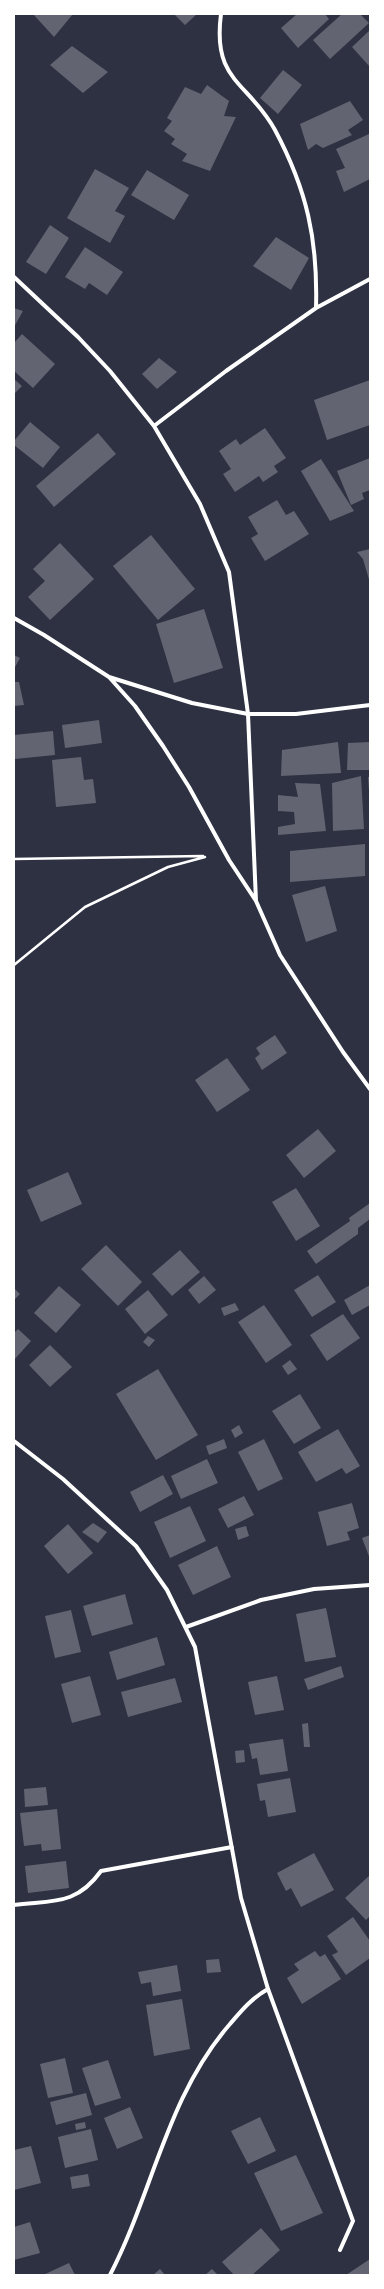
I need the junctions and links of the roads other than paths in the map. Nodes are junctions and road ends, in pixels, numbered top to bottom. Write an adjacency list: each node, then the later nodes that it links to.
1 (221, 14): 4 (street)
2 (14, 277): 5 (street)
3 (370, 279): 4 (street)
4 (316, 308): 5 (street)
5 (154, 426): 9 (street)
6 (14, 618): 7 (street)
7 (109, 677): 9 (street); 10 (street)
8 (370, 705): 9 (street)
9 (248, 714): 10 (street)
10 (256, 901): 11 (street)
11 (370, 1089)
12 (14, 1441): 14 (street)
13 (370, 1585): 14 (street)
14 (186, 1627): 15 (street)
15 (232, 1846): 16 (street); 17 (street)
16 (14, 1905)
17 (268, 1989): 18 (street); 19 (street)
18 (340, 2250)
19 (110, 2275)

